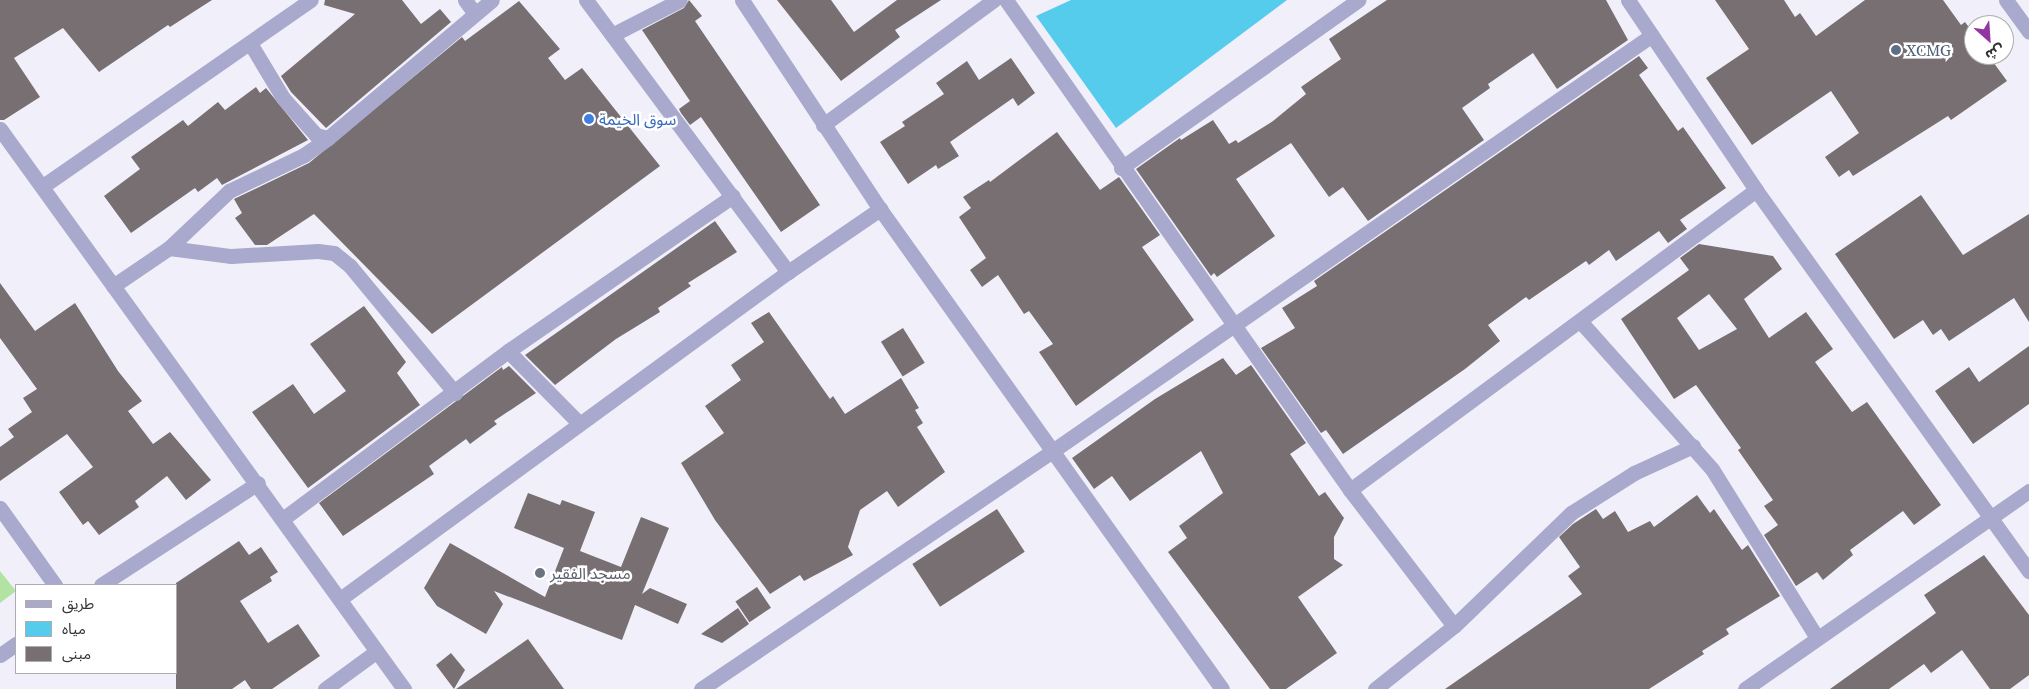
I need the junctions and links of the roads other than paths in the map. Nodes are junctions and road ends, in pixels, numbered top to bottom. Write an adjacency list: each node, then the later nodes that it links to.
1 (311, 0): 16 (street)
2 (465, 0): 12 (street)
3 (492, 0): 12 (street)
4 (586, 0): 14 (street)
5 (680, 0): 14 (street)
6 (742, 0): 17 (street)
7 (994, 0): 17 (street)
8 (1006, 0): 20 (street)
9 (1358, 0): 20 (street)
10 (1628, 0): 15 (street)
11 (2006, 0): 13 (street)
12 (476, 14): 19 (street)
13 (2029, 32)
14 (612, 35): 23 (street)
15 (1652, 35): 22 (street); 29 (street)
16 (250, 43): 19 (street); 21 (street)
17 (823, 125): 24 (street)
18 (0, 129): 21 (street)
19 (328, 138): 25 (street)
20 (1121, 168): 29 (street)
21 (43, 186): 27 (street)
22 (1756, 190): 28 (street); 39 (street)
23 (732, 196): 26 (street); 30 (street)
24 (880, 209): 26 (street); 34 (street)
25 (169, 248): 27 (street); 31 (street)
26 (788, 272): 32 (street)
27 (113, 286): 35 (street)
28 (1580, 321): 33 (street); 36 (street)
29 (1233, 325): 34 (street); 36 (street)
30 (508, 351): 31 (street); 32 (street)
31 (456, 393): 40 (street)
32 (580, 423): 44 (street)
33 (1693, 446): 45 (street); 46 (street)
34 (1051, 452): 52 (street); 53 (street)
35 (258, 483): 40 (street); 43 (street)
36 (1350, 490): 45 (street)
37 (2029, 491): 39 (street)
38 (0, 508): 42 (street)
39 (1992, 516): 41 (street); 46 (street)
40 (284, 518): 44 (street)
41 (2029, 571)
42 (55, 584)
43 (103, 584)
44 (340, 599): 48 (street)
45 (1454, 626): 54 (street)
46 (1817, 638): 55 (street)
47 (15, 645): 49 (street)
48 (377, 651): 50 (street); 51 (street)
49 (0, 655)
50 (324, 689)
51 (404, 689)
52 (701, 689)
53 (1222, 689)
54 (1375, 689)
55 (1745, 689)

